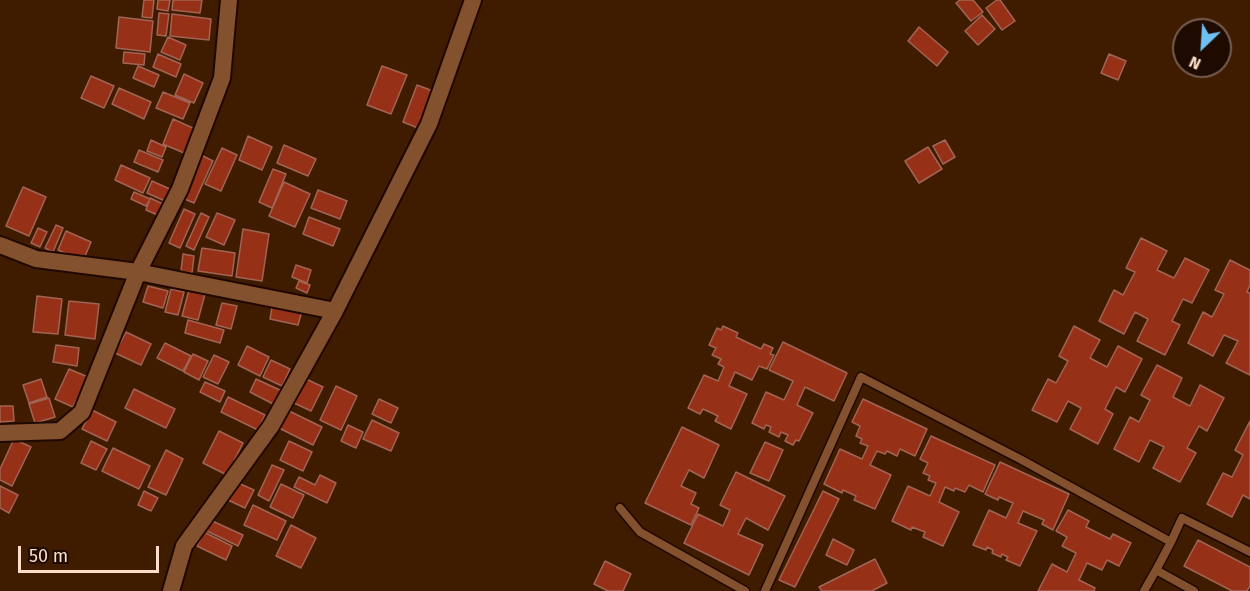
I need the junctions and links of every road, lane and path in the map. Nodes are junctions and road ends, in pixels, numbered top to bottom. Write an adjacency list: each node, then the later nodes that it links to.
1 (230, 0): 4 (street)
2 (473, 0): 5 (street)
3 (0, 245): 4 (street)
4 (138, 272): 5 (street); 6 (street)
5 (335, 311): 11 (street)
6 (0, 433)
7 (620, 508): 12 (lane)
8 (1172, 542): 9 (lane); 10 (lane); 13 (lane)
9 (1250, 552)
10 (1156, 570): 14 (lane); 15 (lane)
11 (171, 591)
12 (745, 591)
13 (765, 591)
14 (1144, 591)
15 (1194, 591)

